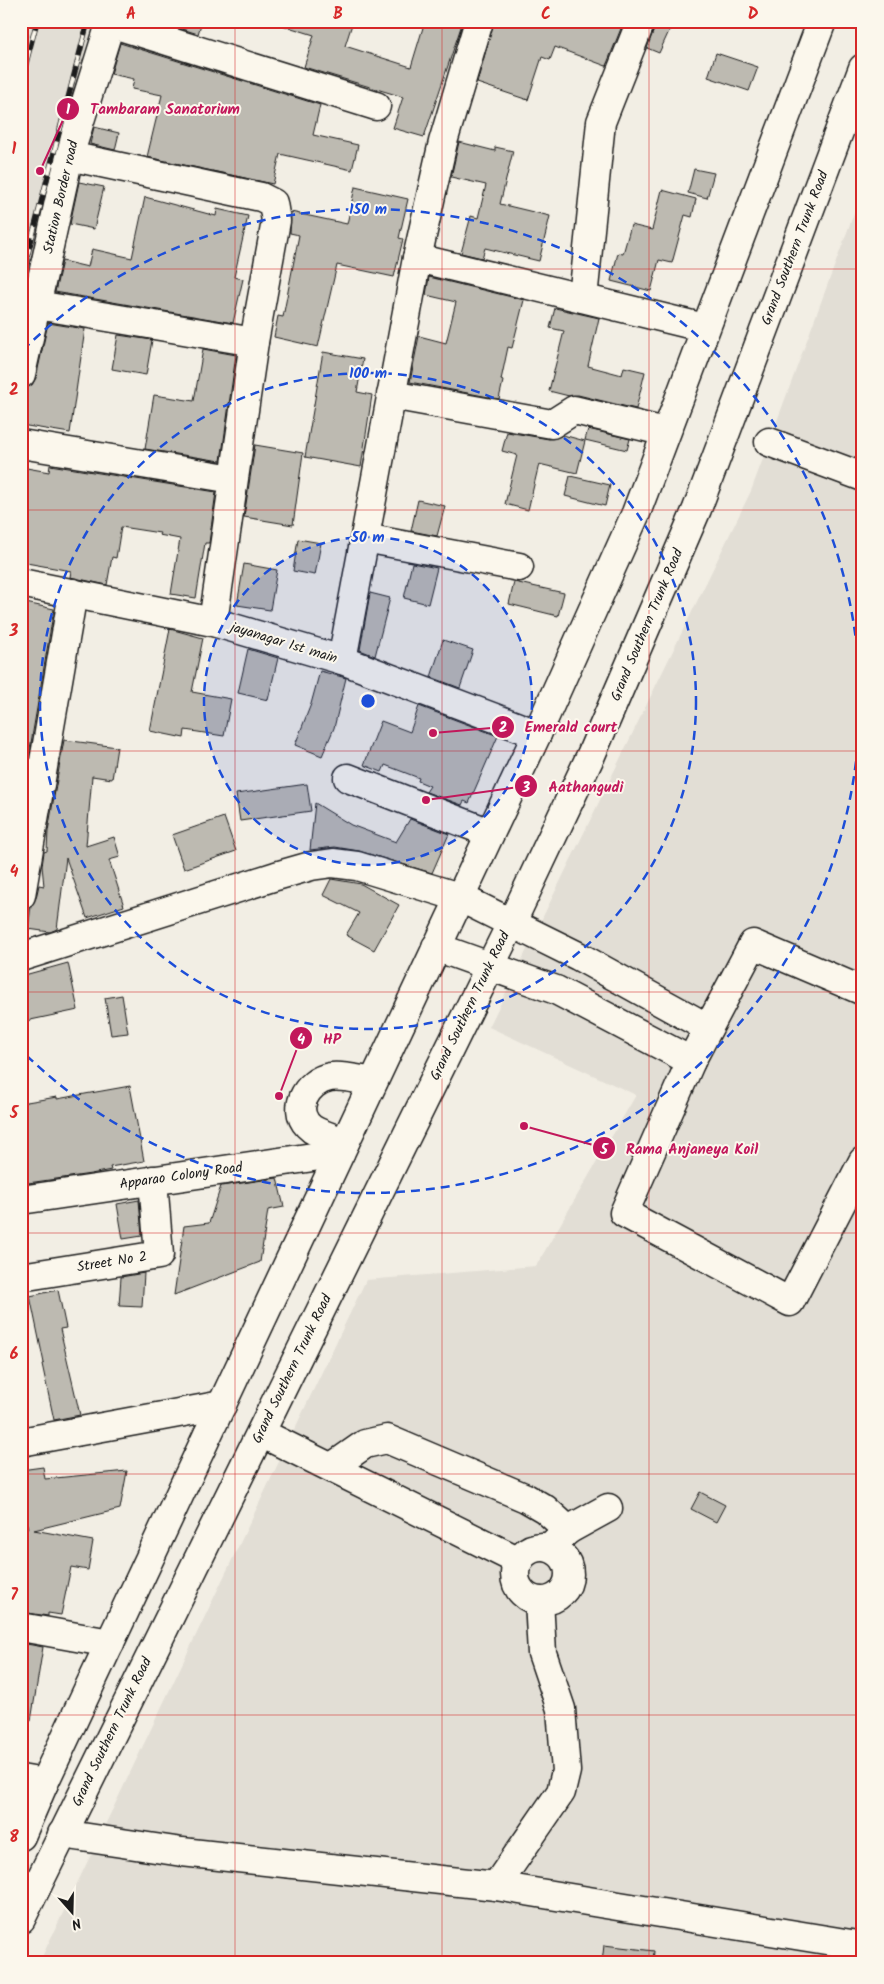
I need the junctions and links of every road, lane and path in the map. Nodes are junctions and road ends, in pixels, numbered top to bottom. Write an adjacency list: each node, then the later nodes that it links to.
1 (479, 21): 8 (street)
2 (641, 21): 9 (street)
3 (822, 21): 11 (street)
4 (110, 22): 6 (street); 7 (street, Station Border road)
5 (863, 68): 31 (street, Grand Southern Trunk Road)
6 (376, 106)
7 (69, 156): 10 (street, Station Border road); 12 (street)
8 (417, 258): 9 (street); 14 (street)
9 (583, 298): 11 (street)
10 (37, 305): 12 (street); 13 (street, Station Border road)
11 (705, 328): 15 (street)
12 (254, 342): 19 (street)
13 (21, 374)
14 (391, 395): 15 (street); 20 (street)
15 (666, 432): 26 (street)
16 (769, 442): 18 (street)
17 (21, 444): 19 (street)
18 (863, 477)
19 (233, 480): 24 (street)
20 (365, 538): 21 (street); 25 (street)
21 (519, 567)
22 (21, 583): 23 (street, jayanagar 1st main)
23 (73, 593): 24 (street, jayanagar 1st main); 29 (street)
24 (213, 622): 25 (street, jayanagar 1st main)
25 (342, 660): 26 (street, jayanagar 1st main)
26 (537, 734): 28 (street)
27 (348, 778): 28 (street)
28 (490, 833): 30 (street)
29 (21, 895)
30 (459, 897): 31 (street); 32 (street); 33 (street)
31 (511, 924): 34 (street, Grand Southern Trunk Road); 36 (street)
32 (436, 947): 34 (street); 38 (street)
33 (21, 956)
34 (489, 966): 37 (street); 45 (street, Grand Southern Trunk Road)
35 (863, 991): 36 (street)
36 (708, 1028): 37 (street)
37 (691, 1061): 40 (street)
38 (373, 1082): 39 (street); 39 (street)
39 (342, 1148): 41 (street, Apparao Colony Road); 44 (street)
40 (863, 1161)
41 (153, 1180): 42 (street, Apparao Colony Road); 43 (street, Street No 2)
42 (21, 1200)
43 (21, 1277)
44 (222, 1405): 46 (street); 53 (street)
45 (261, 1433): 47 (street); 55 (street, Grand Southern Trunk Road)
46 (21, 1442)
47 (332, 1467): 49 (street); 50 (street)
48 (608, 1508): 49 (street)
49 (559, 1539): 50 (street); 51 (street)
50 (519, 1561): 51 (street)
51 (538, 1600): 57 (street)
52 (21, 1627): 53 (street)
53 (110, 1643): 54 (street)
54 (33, 1781): 56 (street)
55 (62, 1834): 57 (street); 58 (street, Grand Southern Trunk Road)
56 (21, 1836)
57 (496, 1886): 59 (street)
58 (21, 1919)
59 (863, 1946)

